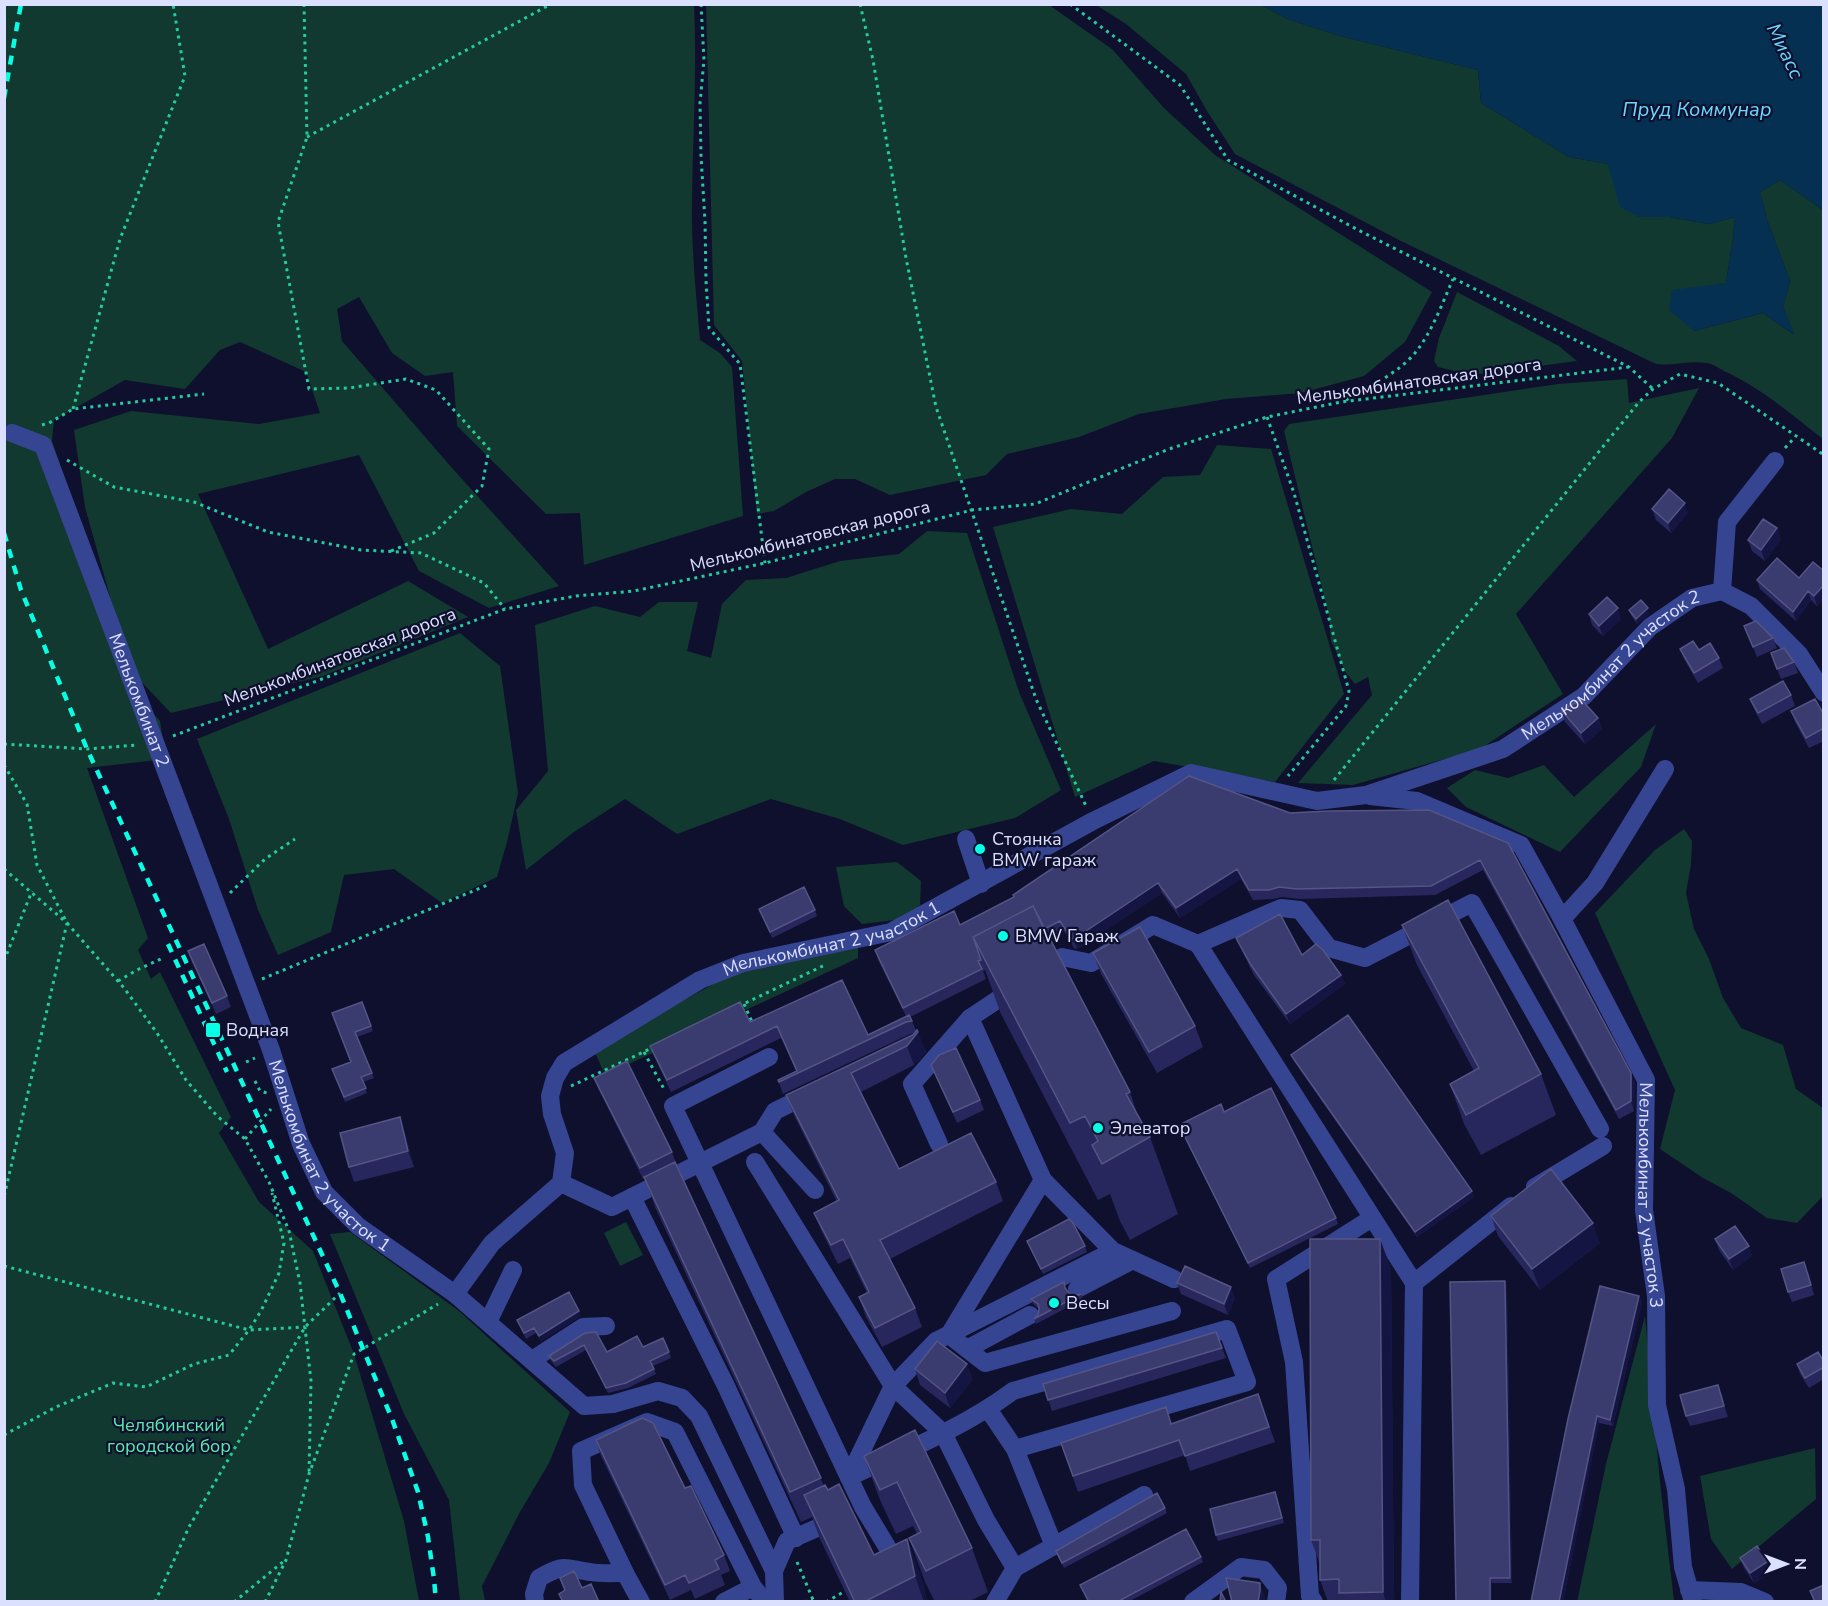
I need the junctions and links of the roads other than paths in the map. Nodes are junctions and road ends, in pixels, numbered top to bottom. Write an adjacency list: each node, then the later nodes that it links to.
1 (12, 433): 11 (street, Мелькомбинат 2)
2 (1775, 461): 3 (street)
3 (1722, 591): 4 (street, Мелькомбинат 2 участок 2); 6 (street, Мелькомбинат 2 участок 2)
4 (1824, 693)
5 (1665, 769): 9 (street)
6 (1366, 795): 8 (street, Мелькомбинат 2 участок 1); 9 (street, Мелькомбинат 2 участок 3)
7 (966, 839): 8 (street)
8 (981, 884): 20 (street, Мелькомбинат 2 участок 1)
9 (1562, 919): 52 (street, Мелькомбинат 2 участок 3)
10 (1198, 944): 12 (street); 23 (street); 28 (street)
11 (247, 986): 30 (street, Мелькомбинат 2 участок 1)
12 (970, 1018): 16 (street); 19 (street)
13 (769, 1057): 18 (street)
14 (829, 1085): 15 (street)
15 (762, 1132): 18 (street); 21 (street)
16 (939, 1144)
17 (755, 1162): 38 (street)
18 (699, 1164): 22 (street); 42 (street)
19 (1043, 1180): 24 (street); 35 (street)
20 (561, 1183): 22 (street); 30 (street)
21 (815, 1190)
22 (632, 1197): 45 (street)
23 (1372, 1218): 28 (street); 61 (street)
24 (1113, 1251): 25 (street); 35 (street)
25 (1133, 1260): 27 (street); 29 (street)
26 (513, 1270): 33 (street)
27 (1174, 1279)
28 (1414, 1283): 62 (street)
29 (1077, 1289)
30 (455, 1294): 33 (street, Мелькомбинат 2 участок 1)
31 (1172, 1311): 36 (street)
32 (1030, 1315): 36 (street)
33 (488, 1322): 37 (street, Мелькомбинат 2 участок 1)
34 (606, 1326): 37 (street)
35 (949, 1335): 36 (street); 38 (street)
36 (967, 1349)
37 (532, 1360): 49 (street, Мелькомбинат 2 участок 1)
38 (893, 1386): 40 (street); 42 (street)
39 (988, 1409): 40 (street); 41 (street); 41 (street)
40 (943, 1433): 42 (street); 48 (street)
41 (1015, 1449): 46 (street)
42 (849, 1477): 44 (street)
43 (1144, 1495): 46 (street)
44 (863, 1507): 45 (street); 47 (street)
45 (792, 1540): 49 (street)
46 (1054, 1546): 48 (street)
47 (898, 1565)
48 (1016, 1568): 58 (street)
49 (774, 1571): 57 (street, Мелькомбинат 2 участок 1)
50 (625, 1573): 51 (street); 53 (street); 54 (street)
51 (753, 1587): 55 (street); 56 (street)
52 (1691, 1596): 63 (street, Мелькомбинат 2 участок 3)
53 (535, 1602)
54 (641, 1602)
55 (724, 1602)
56 (765, 1602)
57 (775, 1602)
58 (994, 1602)
59 (1193, 1602): 60 (street)
60 (1276, 1602)
61 (1314, 1602)
62 (1410, 1602)
63 (1765, 1602)

